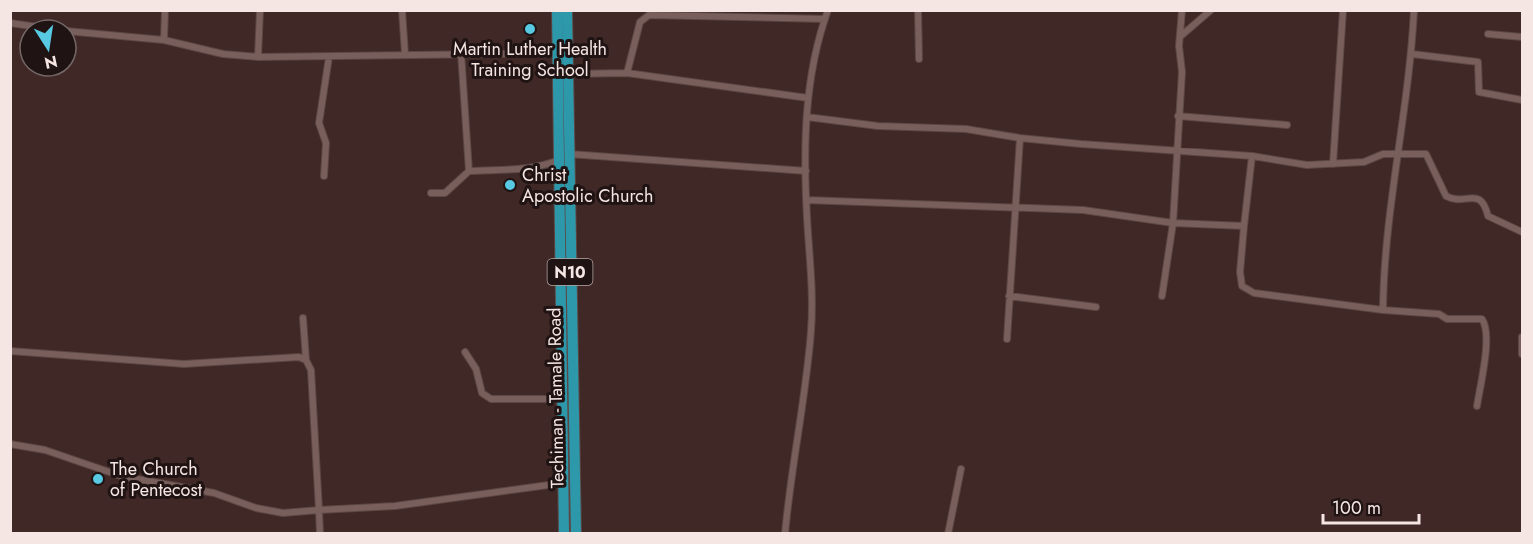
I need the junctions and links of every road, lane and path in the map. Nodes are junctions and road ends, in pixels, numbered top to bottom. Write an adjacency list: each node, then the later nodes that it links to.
1 (165, 10): 17 (street)
2 (260, 10): 22 (street)
3 (402, 10): 20 (street)
4 (556, 10): 19 (highway, Techiman - Tamale Road / N10)
5 (567, 10): 26 (highway, Techiman - Tamale Road / N10)
6 (828, 10): 12 (street)
7 (918, 10): 24 (street)
8 (1182, 10): 15 (street)
9 (1211, 10): 15 (street)
10 (1343, 10): 37 (street)
11 (1414, 10): 21 (street)
12 (825, 19): 25 (street); 27 (street)
13 (78, 32): 17 (street)
14 (1488, 34): 16 (street)
15 (1182, 35): 29 (street)
16 (1522, 37)
17 (164, 40): 22 (street)
18 (461, 53): 19 (street); 20 (street); 38 (street)
19 (557, 53): 36 (highway, Techiman - Tamale Road / N10)
20 (405, 54): 23 (street)
21 (1412, 54): 28 (street); 34 (street)
22 (258, 57): 23 (street)
23 (329, 57): 40 (street)
24 (919, 59)
25 (627, 73): 26 (street); 27 (street)
26 (568, 74): 36 (highway, Techiman - Tamale Road / N10)
27 (808, 98): 30 (street)
28 (1522, 100)
29 (1178, 116): 31 (street); 33 (street)
30 (807, 117): 32 (street); 39 (street)
31 (1287, 125)
32 (1020, 138): 33 (street); 43 (street)
33 (1177, 150): 35 (street); 44 (street)
34 (1399, 153): 37 (street); 46 (street); 50 (street)
35 (1252, 156): 37 (street); 45 (street)
36 (564, 157): 38 (street); 39 (street); 58 (highway, Techiman - Tamale Road / N10); 66 (highway, Techiman - Tamale Road / N10)
37 (1334, 164)
38 (469, 171): 41 (street)
39 (806, 171): 42 (street)
40 (324, 176)
41 (430, 193)
42 (806, 200): 43 (street); 67 (street)
43 (1014, 208): 44 (street); 47 (street)
44 (1173, 223): 45 (street); 48 (street)
45 (1244, 226): 50 (street)
46 (1522, 232)
47 (1009, 296): 49 (street); 53 (street)
48 (1162, 296)
49 (1096, 307)
50 (1383, 310): 59 (street)
51 (303, 318): 57 (street)
52 (1522, 338): 56 (street)
53 (1007, 339)
54 (10, 351): 57 (street)
55 (465, 352): 58 (street)
56 (1522, 354)
57 (306, 360): 63 (street)
58 (561, 399): 62 (highway, Techiman - Tamale Road / N10)
59 (1477, 406)
60 (10, 444): 63 (street)
61 (961, 469): 68 (street)
62 (563, 483): 63 (street); 65 (highway, Techiman - Tamale Road / N10)
63 (319, 510): 64 (street)
64 (320, 534)
65 (564, 534)
66 (576, 534)
67 (784, 534)
68 (948, 534)

